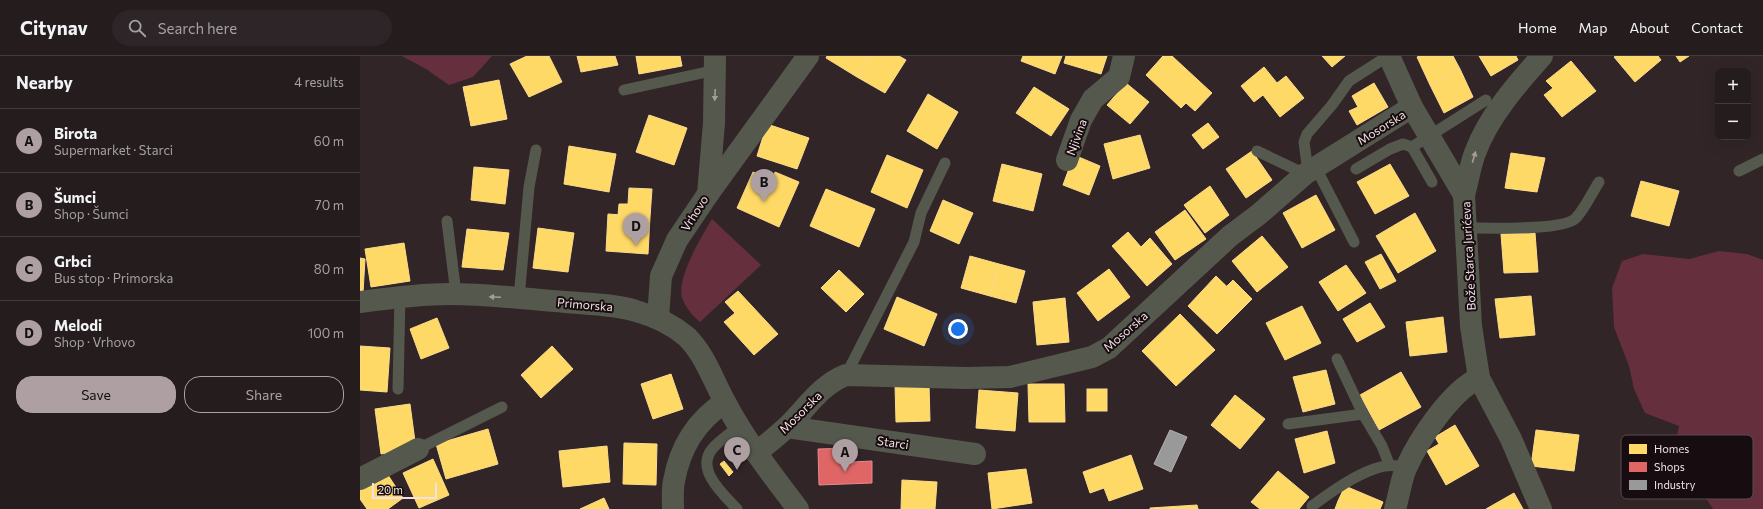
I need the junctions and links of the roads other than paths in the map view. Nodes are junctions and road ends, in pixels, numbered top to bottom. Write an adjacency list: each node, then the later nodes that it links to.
1 (808, 56): 20 (street)
2 (1124, 56): 13 (street, Njivina)
3 (1388, 56): 8 (street, Bože Starca Jurićeva); 16 (lane)
4 (1542, 56): 21 (street, one-way to 4)
5 (715, 63): 6 (lane); 20 (street, Vrhovo, one-way to 20)
6 (624, 90)
7 (1486, 100): 9 (lane)
8 (1412, 107): 9 (street, Bože Starca Jurićeva); 16 (street, Mosorska)
9 (1421, 142): 15 (lane); 18 (lane); 21 (street, Bože Starca Jurićeva)
10 (536, 150): 27 (lane)
11 (1257, 151): 16 (lane)
12 (1763, 159): 17 (lane)
13 (1068, 160)
14 (945, 163): 31 (lane)
15 (1356, 169)
16 (1310, 171): 24 (lane); 31 (street, Mosorska)
17 (1739, 171)
18 (1432, 182)
19 (1599, 182): 23 (lane)
20 (708, 194): 29 (street, Vrhovo)
21 (1464, 195): 23 (street, Bože Starca Jurićeva)
22 (447, 221): 25 (lane)
23 (1467, 228): 32 (street, Bože Starca Jurićeva)
24 (1354, 242)
25 (456, 294): 26 (street, Primorska); 27 (street, Primorska, one-way to 25)
26 (400, 296): 28 (street, Primorska); 33 (lane)
27 (519, 298): 29 (street, Primorska)
28 (360, 302)
29 (658, 318): 34 (street, Primorska)
30 (1337, 359): 36 (lane)
31 (846, 375): 39 (street, Mosorska)
32 (1479, 378): 43 (street); 50 (street, Bože Starca Jurićeva)
33 (398, 389)
34 (725, 402): 38 (street, Primorska); 46 (street)
35 (502, 408): 40 (lane)
36 (1363, 414): 37 (lane); 43 (lane)
37 (1288, 424)
38 (739, 426): 41 (street, Primorska); 47 (lane)
39 (787, 427): 41 (street, Mosorska); 42 (street, Starci)
40 (418, 450): 44 (street)
41 (756, 453): 48 (street, Primorska)
42 (975, 454)
43 (1398, 466): 45 (lane); 49 (street)
44 (360, 479)
45 (1312, 506)
46 (672, 508)
47 (737, 509)
48 (798, 509)
49 (1395, 509)
50 (1541, 509)

